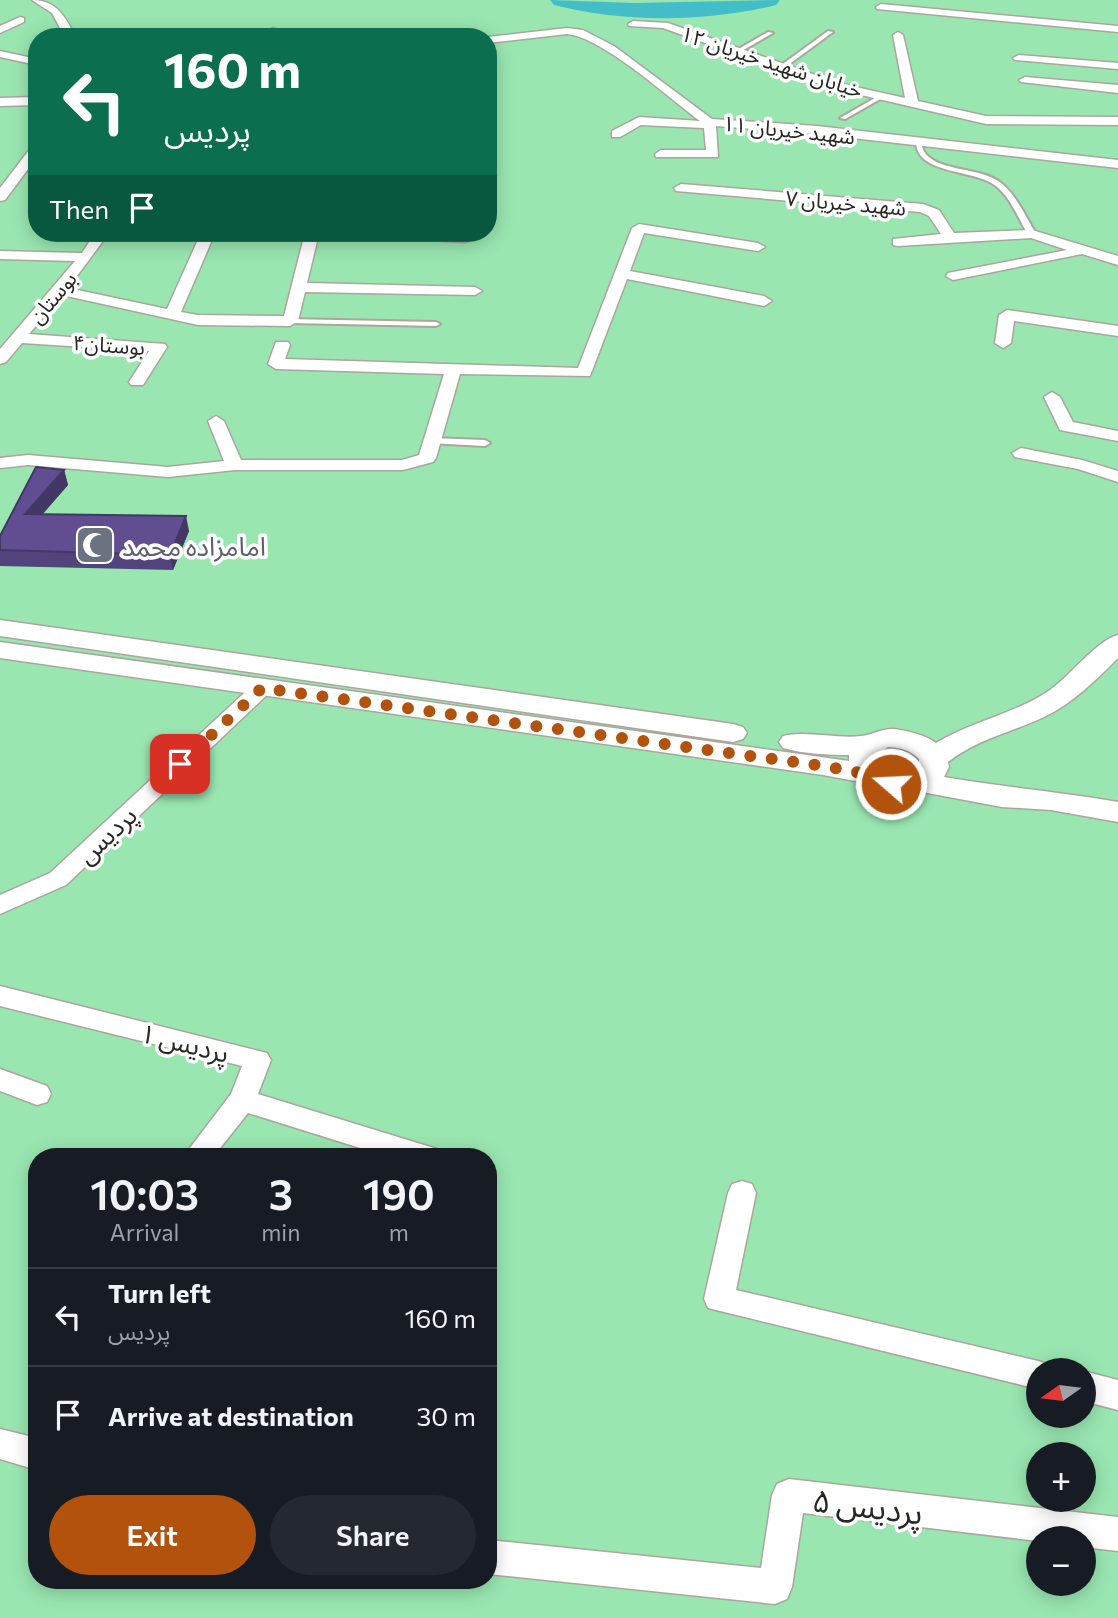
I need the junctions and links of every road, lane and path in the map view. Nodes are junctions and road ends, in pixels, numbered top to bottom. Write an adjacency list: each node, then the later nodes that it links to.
1 (37, 0): 7 (street)
2 (935, 0): 4 (street)
3 (881, 7): 4 (street)
4 (928, 11): 8 (street)
5 (20, 20): 9 (street)
6 (633, 24): 14 (street, خیابان شهید خیریان ۱۲)
7 (66, 28)
8 (1118, 29)
9 (0, 30)
10 (830, 32): 19 (lane)
11 (770, 33): 14 (lane)
12 (898, 35): 25 (street)
13 (497, 39): 28 (street, شهید خیریان ۱۱)
14 (738, 51): 19 (street, خیابان شهید خیریان ۱۲)
15 (0, 54): 17 (street)
16 (1019, 58): 18 (street)
17 (28, 60)
18 (1118, 66)
19 (782, 67): 22 (street, خیابان شهید خیریان ۱۲)
20 (1025, 80): 21 (street)
21 (1118, 89)
22 (882, 96): 25 (street, خیابان شهید خیریان ۱۲); 26 (lane)
23 (28, 101): 24 (street)
24 (0, 102)
25 (912, 103): 27 (street, خیابان شهید خیریان ۱۲)
26 (843, 118)
27 (1118, 121)
28 (709, 123): 29 (street); 30 (street, شهید خیریان ۱۱); 31 (street)
29 (616, 134)
30 (918, 144): 33 (street, شهید خیریان ۱۱); 36 (lane)
31 (661, 154)
32 (28, 160): 35 (street)
33 (1118, 164)
34 (681, 188): 37 (street, شهید خیریان ۷)
35 (0, 197)
36 (1032, 234): 37 (street); 43 (street)
37 (950, 237): 41 (street)
38 (96, 242): 45 (street, بوستان)
39 (204, 242): 53 (street)
40 (310, 242): 49 (street)
41 (898, 242)
42 (758, 247): 47 (street)
43 (1082, 251): 46 (street); 48 (street)
44 (0, 255): 45 (street)
45 (86, 257): 50 (street, بوستان)
46 (1118, 261)
47 (621, 274): 52 (street); 61 (street)
48 (953, 276)
49 (299, 288): 51 (street); 54 (street)
50 (58, 290): 53 (street); 57 (street, بوستان)
51 (475, 291)
52 (764, 301)
53 (172, 315): 54 (street)
54 (290, 321): 55 (lane)
55 (436, 324)
56 (1118, 331): 58 (street)
57 (17, 338): 60 (street, بوستان); 62 (street, بوستان۴)
58 (1003, 343)
59 (282, 345): 61 (street)
60 (0, 359)
61 (453, 369): 66 (street)
62 (136, 382)
63 (1052, 397): 65 (street)
64 (216, 421): 70 (street)
65 (1118, 436)
66 (432, 441): 67 (lane); 70 (street)
67 (485, 443)
68 (1021, 453): 71 (street)
69 (0, 463): 70 (street)
70 (235, 466)
71 (1118, 477)
72 (1118, 643): 75 (street)
73 (7, 645): 74 (street); 76 (street)
74 (262, 688): 76 (street); 82 (street, پردیس)
75 (996, 725): 77 (street); 79 (street)
76 (637, 729): 78 (street); 80 (street)
77 (900, 739): 78 (street); 79 (street)
78 (869, 745): 80 (street)
79 (930, 770): 80 (street); 81 (street)
80 (872, 775)
81 (1118, 812)
82 (0, 905)
83 (0, 996): 86 (street, پردیس ۱)
84 (0, 1080): 85 (street)
85 (37, 1094)
86 (242, 1100): 87 (street, پردیس ۱); 88 (street)
87 (204, 1148)
88 (398, 1148)
89 (742, 1193): 90 (street)
90 (1026, 1372)
91 (1096, 1389): 92 (street)
92 (1118, 1395)
93 (0, 1444): 94 (street)
94 (28, 1452)
95 (1118, 1534): 96 (street, پردیس ۵)
96 (497, 1558)

